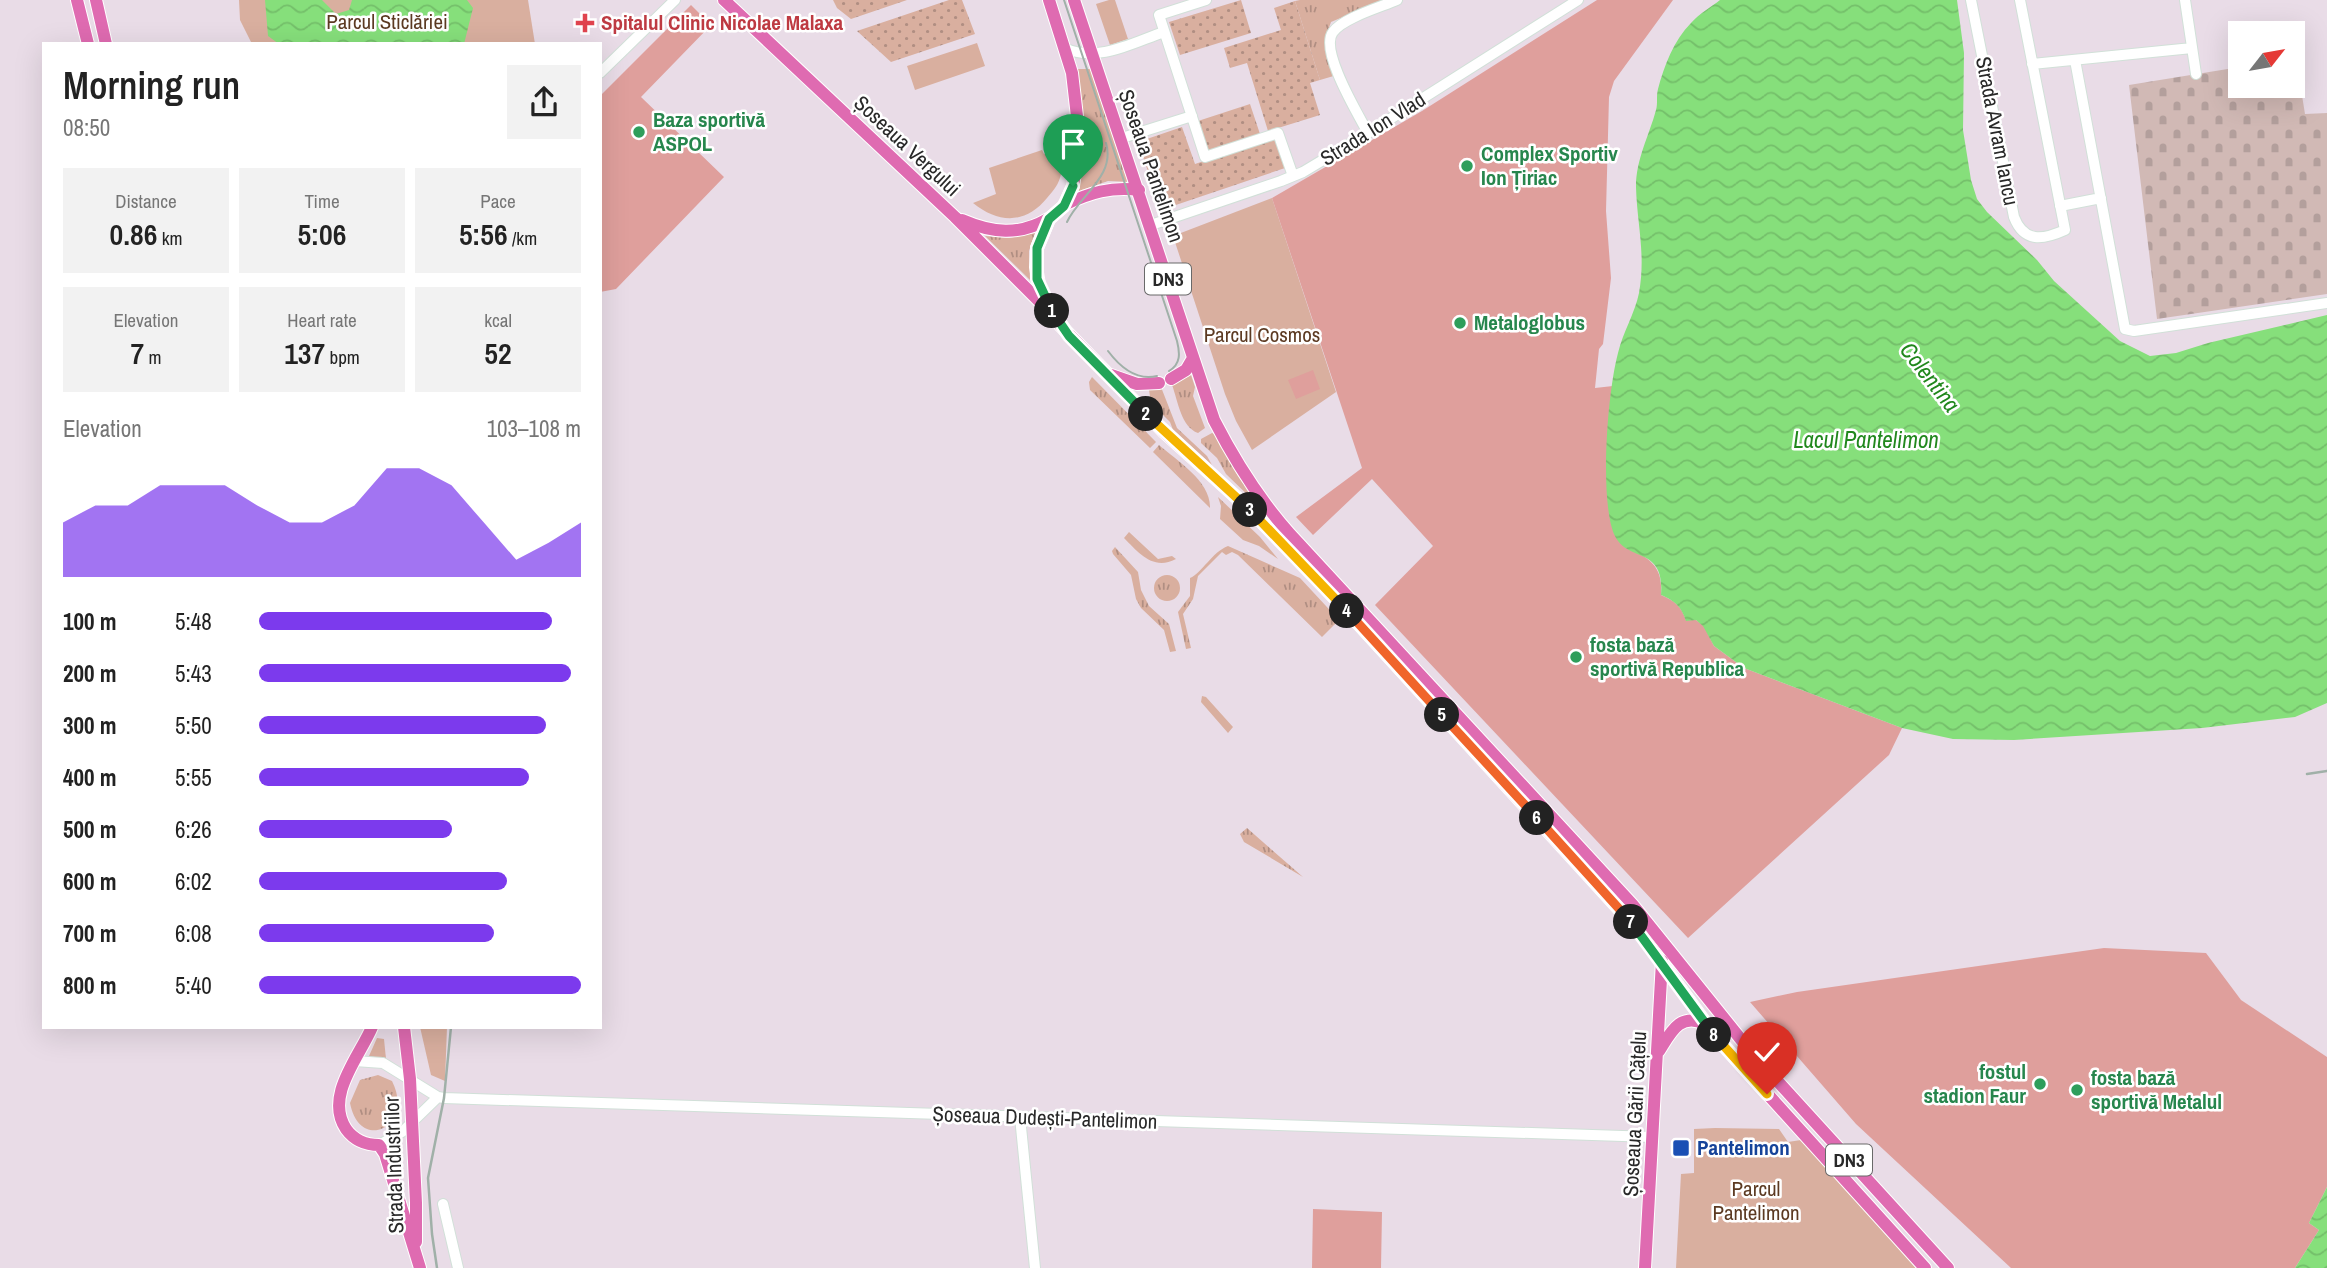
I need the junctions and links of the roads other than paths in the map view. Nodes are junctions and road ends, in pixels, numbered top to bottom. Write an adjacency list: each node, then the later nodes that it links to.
1 (77, 0): 14 (main road)
2 (96, 0): 15 (main road)
3 (675, 0): 21 (street)
4 (723, 0): 31 (main road, Șoseaua Vergului)
5 (1049, 0): 16 (main road)
6 (1074, 0): 18 (main road, Șoseaua Pantelimon / DN3)
7 (1206, 0): 13 (street)
8 (1397, 0): 24 (street)
9 (1578, 0): 24 (street, Strada Ion Vlad)
10 (1971, 0): 30 (street, Strada Avram Iancu)
11 (2020, 0): 20 (street, Strada Avram Iancu)
12 (2185, 0): 17 (street)
13 (1164, 32): 18 (street); 23 (street)
14 (88, 42)
15 (106, 42)
16 (1064, 48): 18 (street); 29 (main road)
17 (2192, 48): 19 (street); 22 (street)
18 (1093, 54): 25 (main road, Șoseaua Pantelimon / DN3)
19 (2075, 60): 20 (street); 28 (street)
20 (2032, 64): 30 (street, Strada Avram Iancu)
21 (602, 71)
22 (2196, 74)
23 (1192, 116): 25 (street); 26 (street)
24 (1368, 133): 26 (street, Strada Ion Vlad)
25 (1122, 138): 27 (main road, Șoseaua Pantelimon / DN3)
26 (1293, 176): 33 (street, Strada Ion Vlad)
27 (1139, 190): 29 (main road); 33 (main road, Șoseaua Pantelimon / DN3)
28 (2101, 198): 30 (street); 34 (street)
29 (1064, 206): 32 (main road, DN3)
30 (2060, 206)
31 (955, 217): 32 (main road); 35 (main road, Șoseaua Vergului)
32 (1049, 219): 35 (main road, DN3)
33 (1151, 225): 36 (main road, Șoseaua Pantelimon / DN3)
34 (2327, 303)
35 (1060, 325): 37 (main road, DN3)
36 (1193, 358): 37 (main road); 38 (main road, Șoseaua Pantelimon / DN3)
37 (1104, 372): 39 (main road, DN3)
38 (1660, 936): 39 (main road, Șoseaua Gării Cățelu); 40 (main road, Șoseaua Pantelimon / DN3)
39 (1662, 962): 40 (main road); 41 (main road, DN3); 44 (main road, Șoseaua Gării Cățelu)
40 (1681, 964): 59 (main road, Șoseaua Pantelimon / DN3)
41 (1706, 1025): 44 (main road); 58 (main road, DN3)
42 (371, 1029): 45 (main road)
43 (404, 1029): 46 (main road, Strada Industriilor)
44 (1657, 1054): 50 (main road, Șoseaua Gării Cățelu)
45 (355, 1060): 46 (street); 51 (main road, Strada Industriilor)
46 (410, 1079): 47 (street); 49 (main road, Strada Industriilor)
47 (438, 1097): 48 (street, Șoseaua Dudești-Pantelimon); 49 (street)
48 (1020, 1117): 50 (street, Șoseaua Dudești-Pantelimon); 56 (street)
49 (412, 1121): 51 (street); 53 (main road, Strada Industriilor)
50 (1653, 1138): 57 (main road, Șoseaua Gării Cățelu)
51 (379, 1146): 53 (main road, Strada Industriilor)
52 (443, 1203): 55 (street)
53 (415, 1249): 54 (main road, Strada Industriilor)
54 (420, 1268)
55 (458, 1268)
56 (1035, 1268)
57 (1645, 1268)
58 (1925, 1268)
59 (1948, 1268)

